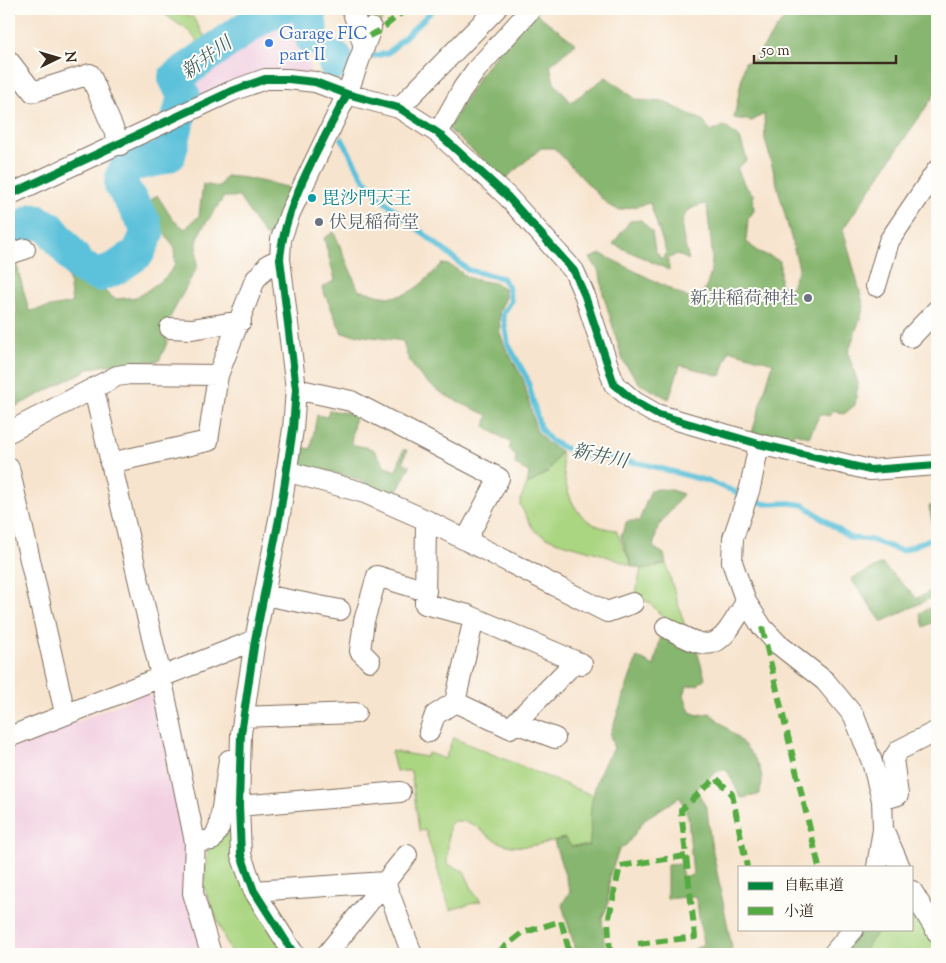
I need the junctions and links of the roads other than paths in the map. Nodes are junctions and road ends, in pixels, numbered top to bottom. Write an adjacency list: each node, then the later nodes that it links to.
1 (352, 9): 5 (street)
2 (496, 9): 8 (street)
3 (531, 9): 9 (street)
4 (371, 28): 5 (street)
5 (361, 54): 7 (street)
6 (9, 61): 10 (street)
7 (347, 94): 8 (street); 10 (street); 13 (street)
8 (399, 108): 9 (street)
9 (438, 133): 23 (street)
10 (120, 145): 12 (street)
11 (937, 170): 14 (street)
12 (9, 195)
13 (280, 259): 16 (street); 21 (street)
14 (876, 286)
15 (937, 310): 18 (street)
16 (241, 321): 17 (street); 19 (street)
17 (170, 328)
18 (912, 338)
19 (218, 375): 20 (street); 24 (street)
20 (94, 390): 22 (street); 24 (street)
21 (296, 390): 27 (street); 29 (street)
22 (9, 432)
23 (759, 444): 25 (street); 32 (street)
24 (110, 463): 39 (street)
25 (937, 465)
26 (9, 468): 41 (street)
27 (286, 471): 28 (street); 31 (street)
28 (426, 520): 29 (street); 30 (street)
29 (466, 540): 33 (street)
30 (426, 591): 34 (street); 35 (street)
31 (264, 595): 34 (street); 37 (street)
32 (746, 602): 36 (street); 50 (street)
33 (633, 603)
34 (353, 615): 38 (street)
35 (474, 618): 40 (street); 44 (street)
36 (666, 627)
37 (255, 640): 39 (street); 43 (street)
38 (370, 662)
39 (161, 676): 41 (street); 53 (street)
40 (455, 702): 44 (street); 46 (street)
41 (65, 713): 47 (street)
42 (356, 714): 43 (street)
43 (243, 722): 51 (street); 53 (street)
44 (515, 723): 48 (street)
45 (937, 731): 50 (street)
46 (430, 732)
47 (9, 737)
48 (555, 738)
49 (400, 792): 51 (street)
50 (882, 800): 52 (street)
51 (239, 806): 58 (street)
52 (883, 829): 55 (street); 56 (street)
53 (195, 842): 62 (street)
54 (407, 855): 57 (street)
55 (877, 866)
56 (900, 866)
57 (385, 882): 58 (street); 64 (street); 65 (street)
58 (254, 891): 63 (street)
59 (914, 894): 61 (street)
60 (853, 930): 66 (street)
61 (937, 932)
62 (211, 954)
63 (294, 954)
64 (327, 954)
65 (412, 954)
66 (833, 954)

